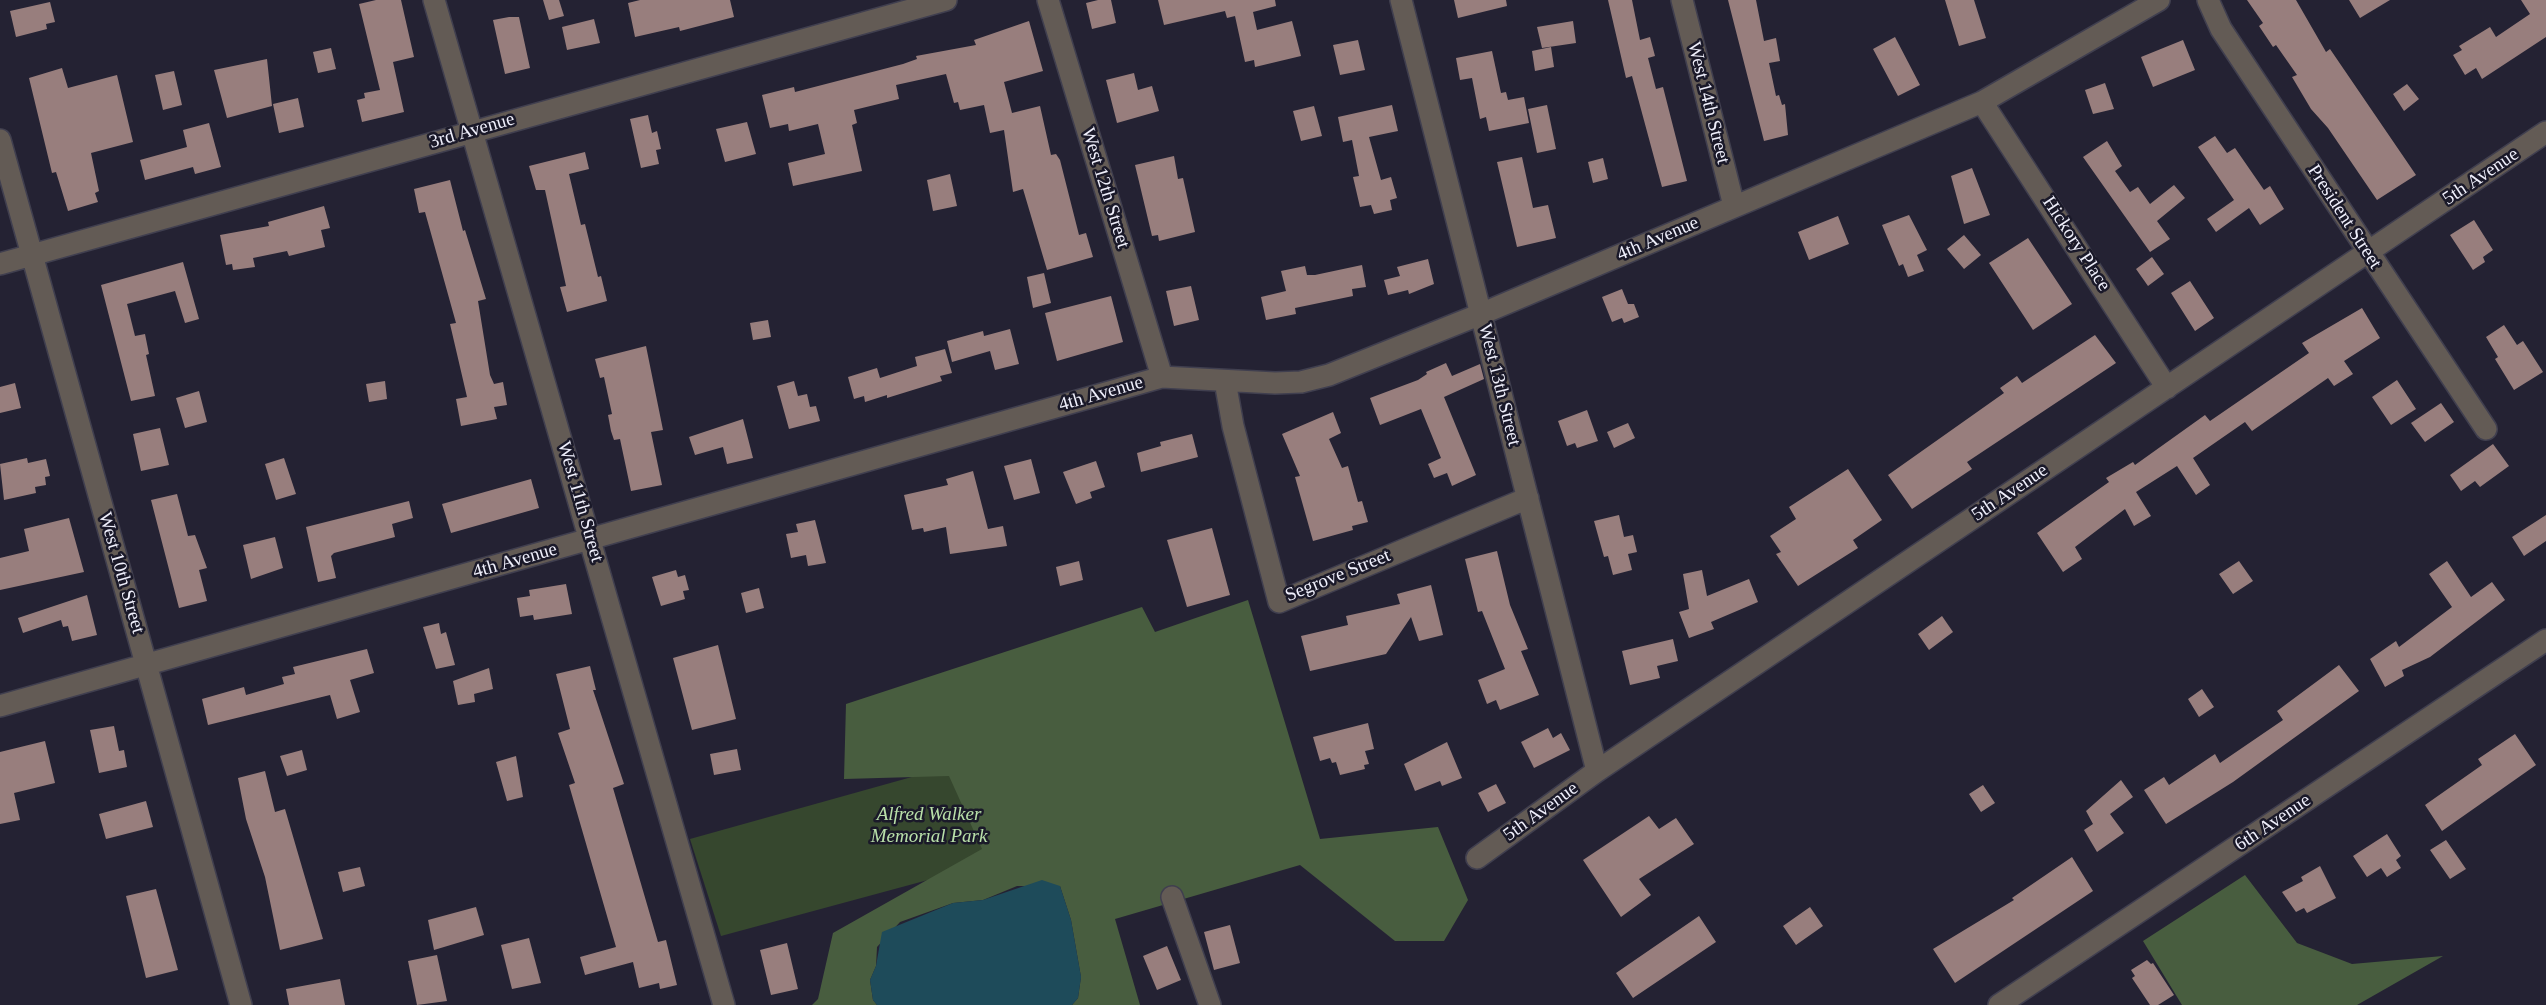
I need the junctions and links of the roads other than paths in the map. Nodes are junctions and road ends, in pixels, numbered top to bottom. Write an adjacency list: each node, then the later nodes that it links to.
1 (434, 0): 9 (street, West 11th Street)
2 (946, 0): 9 (street, 3rd Avenue)
3 (1048, 0): 17 (street, West 12th Street)
4 (1401, 0): 16 (street, West 13th Street)
5 (1682, 0): 12 (street, West 14th Street)
6 (2159, 0): 8 (street, 4th Avenue)
7 (2208, 0): 13 (street, President Street)
8 (1982, 102): 12 (street, 4th Avenue); 19 (street, Hickory Place)
9 (471, 130): 14 (street, 3rd Avenue); 22 (street, West 11th Street)
10 (2546, 132): 13 (street, 5th Avenue)
11 (0, 141): 14 (street, West 10th Street)
12 (1734, 206): 16 (street, 4th Avenue)
13 (2368, 254): 19 (street, 5th Avenue); 20 (street, President Street)
14 (33, 255): 15 (street, 3rd Avenue); 24 (street, West 10th Street)
15 (0, 264)
16 (1481, 314): 18 (street, 4th Avenue); 21 (street, West 13th Street)
17 (1162, 377): 18 (street, 4th Avenue); 22 (street, 4th Avenue)
18 (1225, 381): 21 (street, Segrove Street)
19 (2167, 388): 26 (street, 5th Avenue)
20 (2486, 429)
21 (1528, 498): 26 (street, West 13th Street)
22 (591, 539): 24 (street, 4th Avenue); 30 (street, West 11th Street)
23 (2546, 640): 32 (street, 6th Avenue)
24 (147, 664): 25 (street, 4th Avenue); 29 (street, West 10th Street)
25 (0, 706)
26 (1597, 771): 27 (street, 5th Avenue)
27 (1477, 858)
28 (1172, 897): 31 (street)
29 (241, 1005)
30 (724, 1005)
31 (1210, 1005)
32 (1999, 1005)

